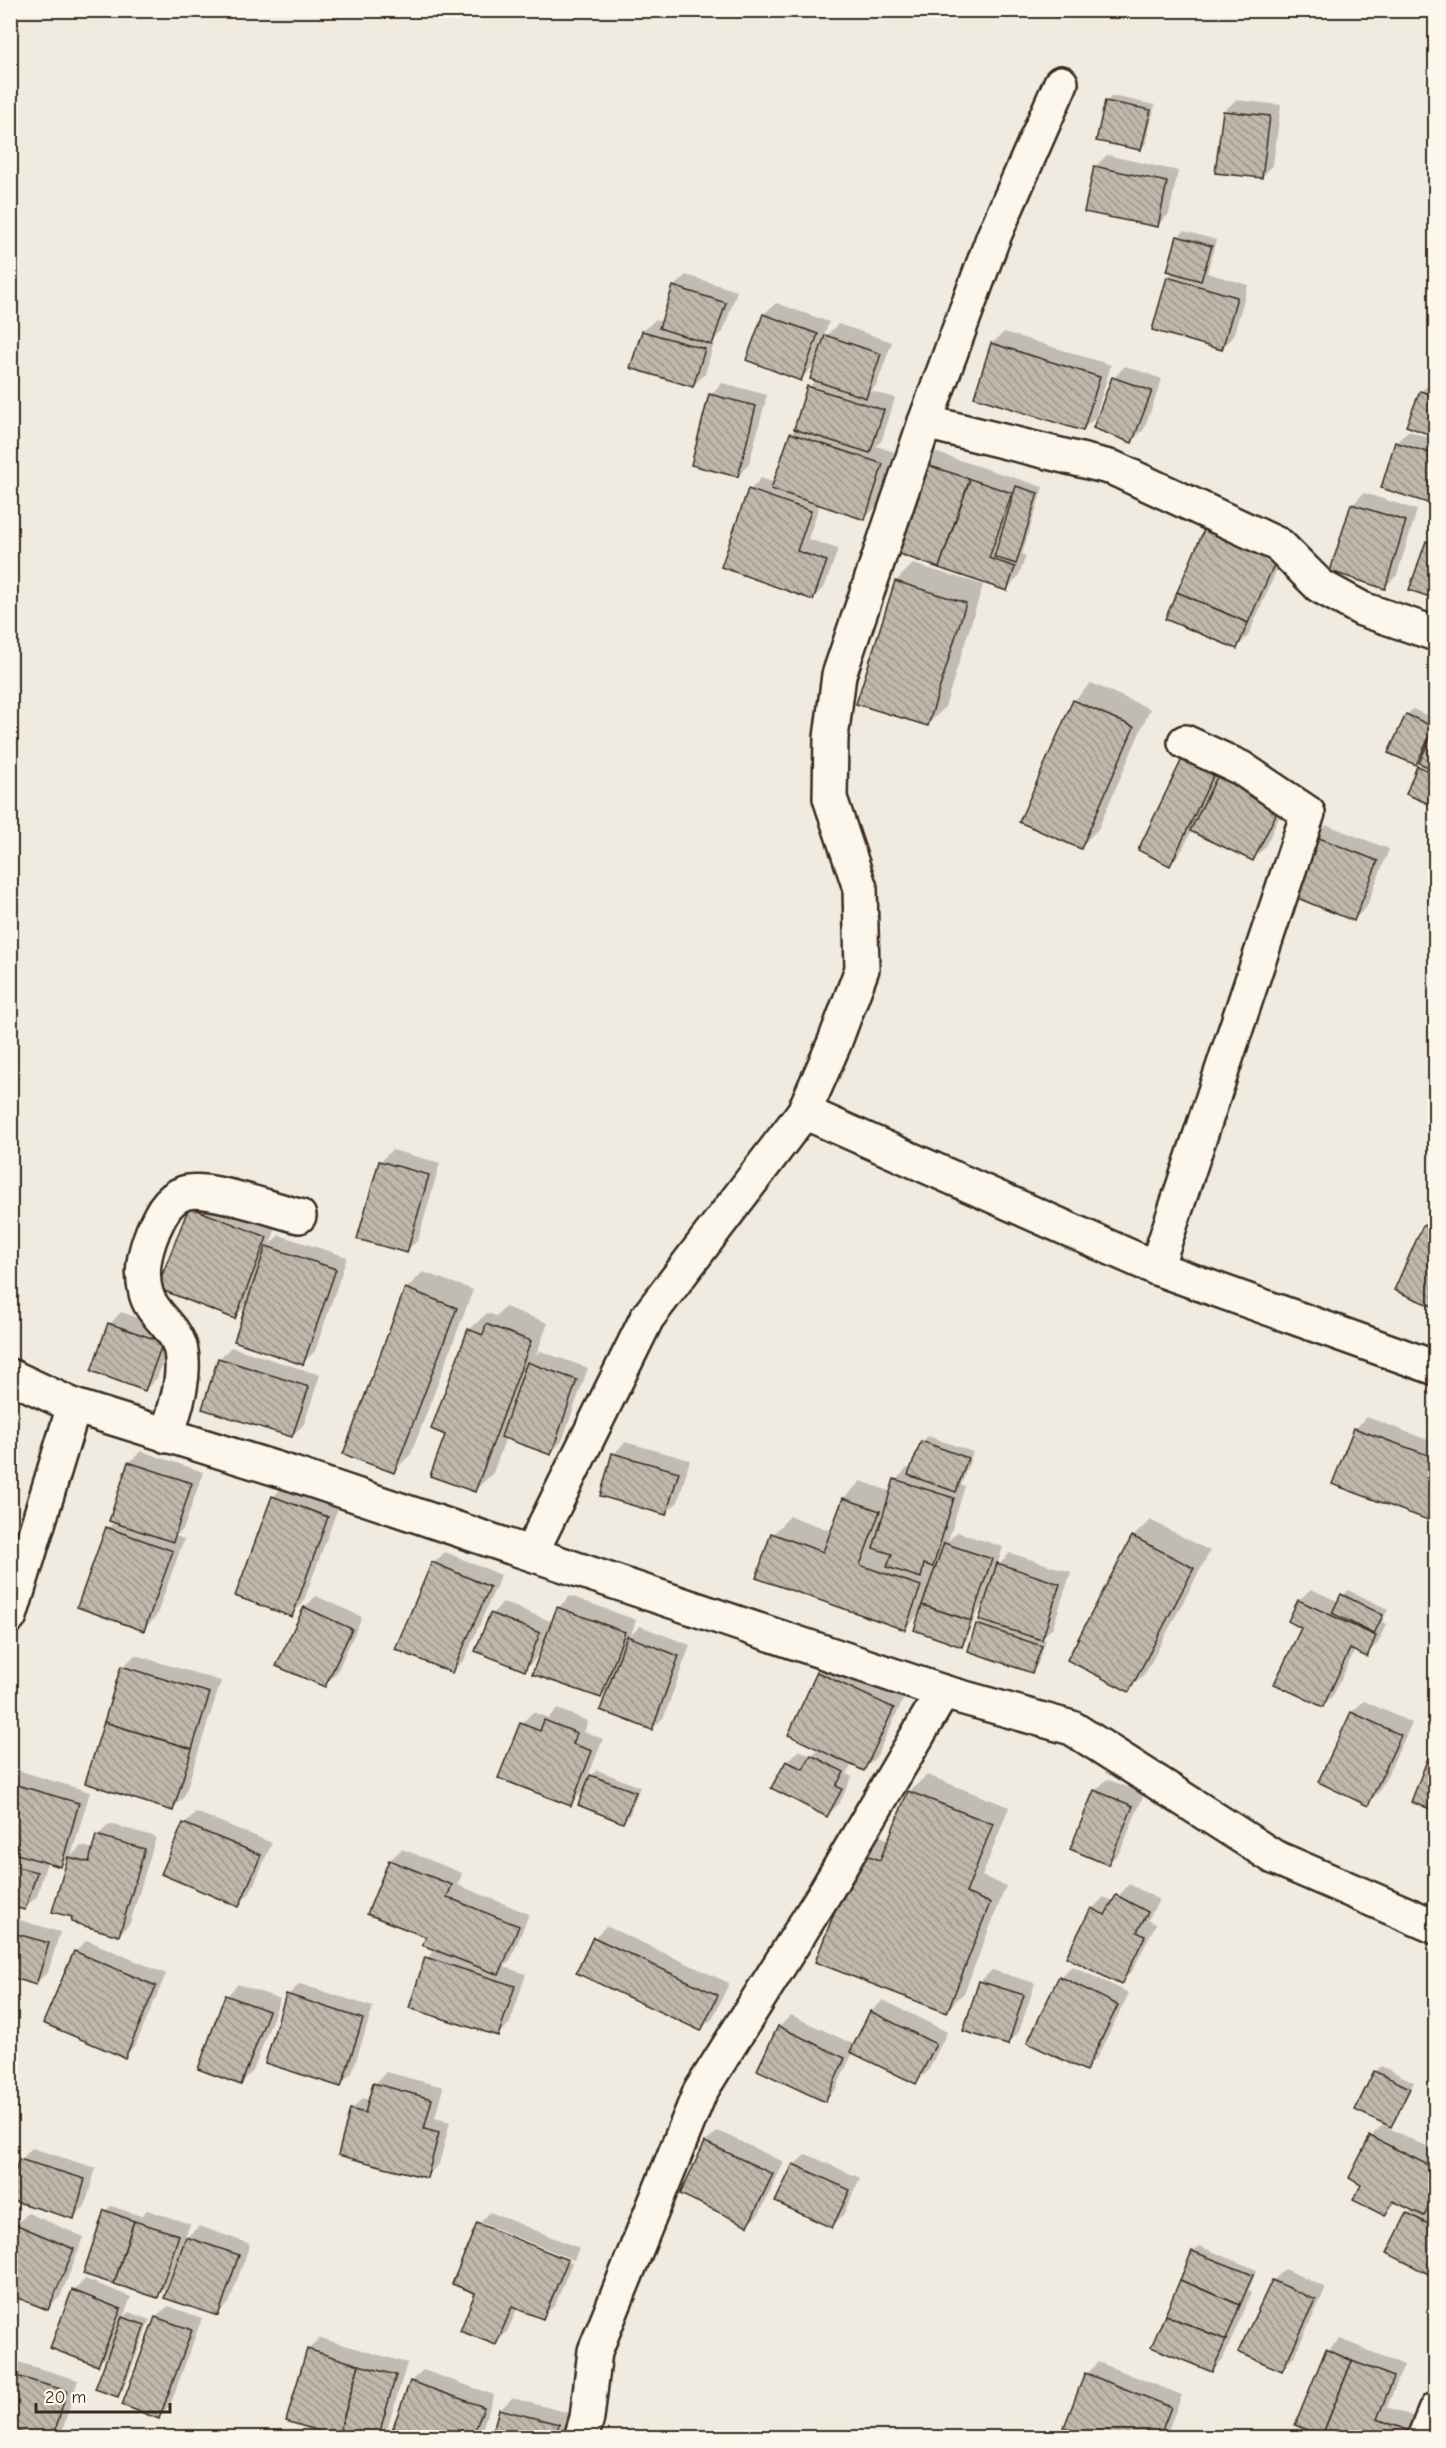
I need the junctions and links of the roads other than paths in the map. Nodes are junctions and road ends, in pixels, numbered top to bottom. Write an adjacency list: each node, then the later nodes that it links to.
1 (1061, 83): 2 (street)
2 (925, 422): 3 (street); 5 (street)
3 (1436, 634)
4 (1185, 742): 7 (street)
5 (804, 1112): 7 (street); 12 (street)
6 (299, 1216): 11 (street)
7 (1156, 1268): 8 (street)
8 (1436, 1368)
9 (10, 1376): 10 (street)
10 (75, 1406): 11 (street); 13 (street)
11 (167, 1436): 12 (street)
12 (531, 1553): 14 (street)
13 (10, 1616)
14 (943, 1692): 15 (street); 17 (street)
15 (1436, 1927)
16 (1436, 2409): 18 (street)
17 (581, 2438)
18 (1424, 2438)

